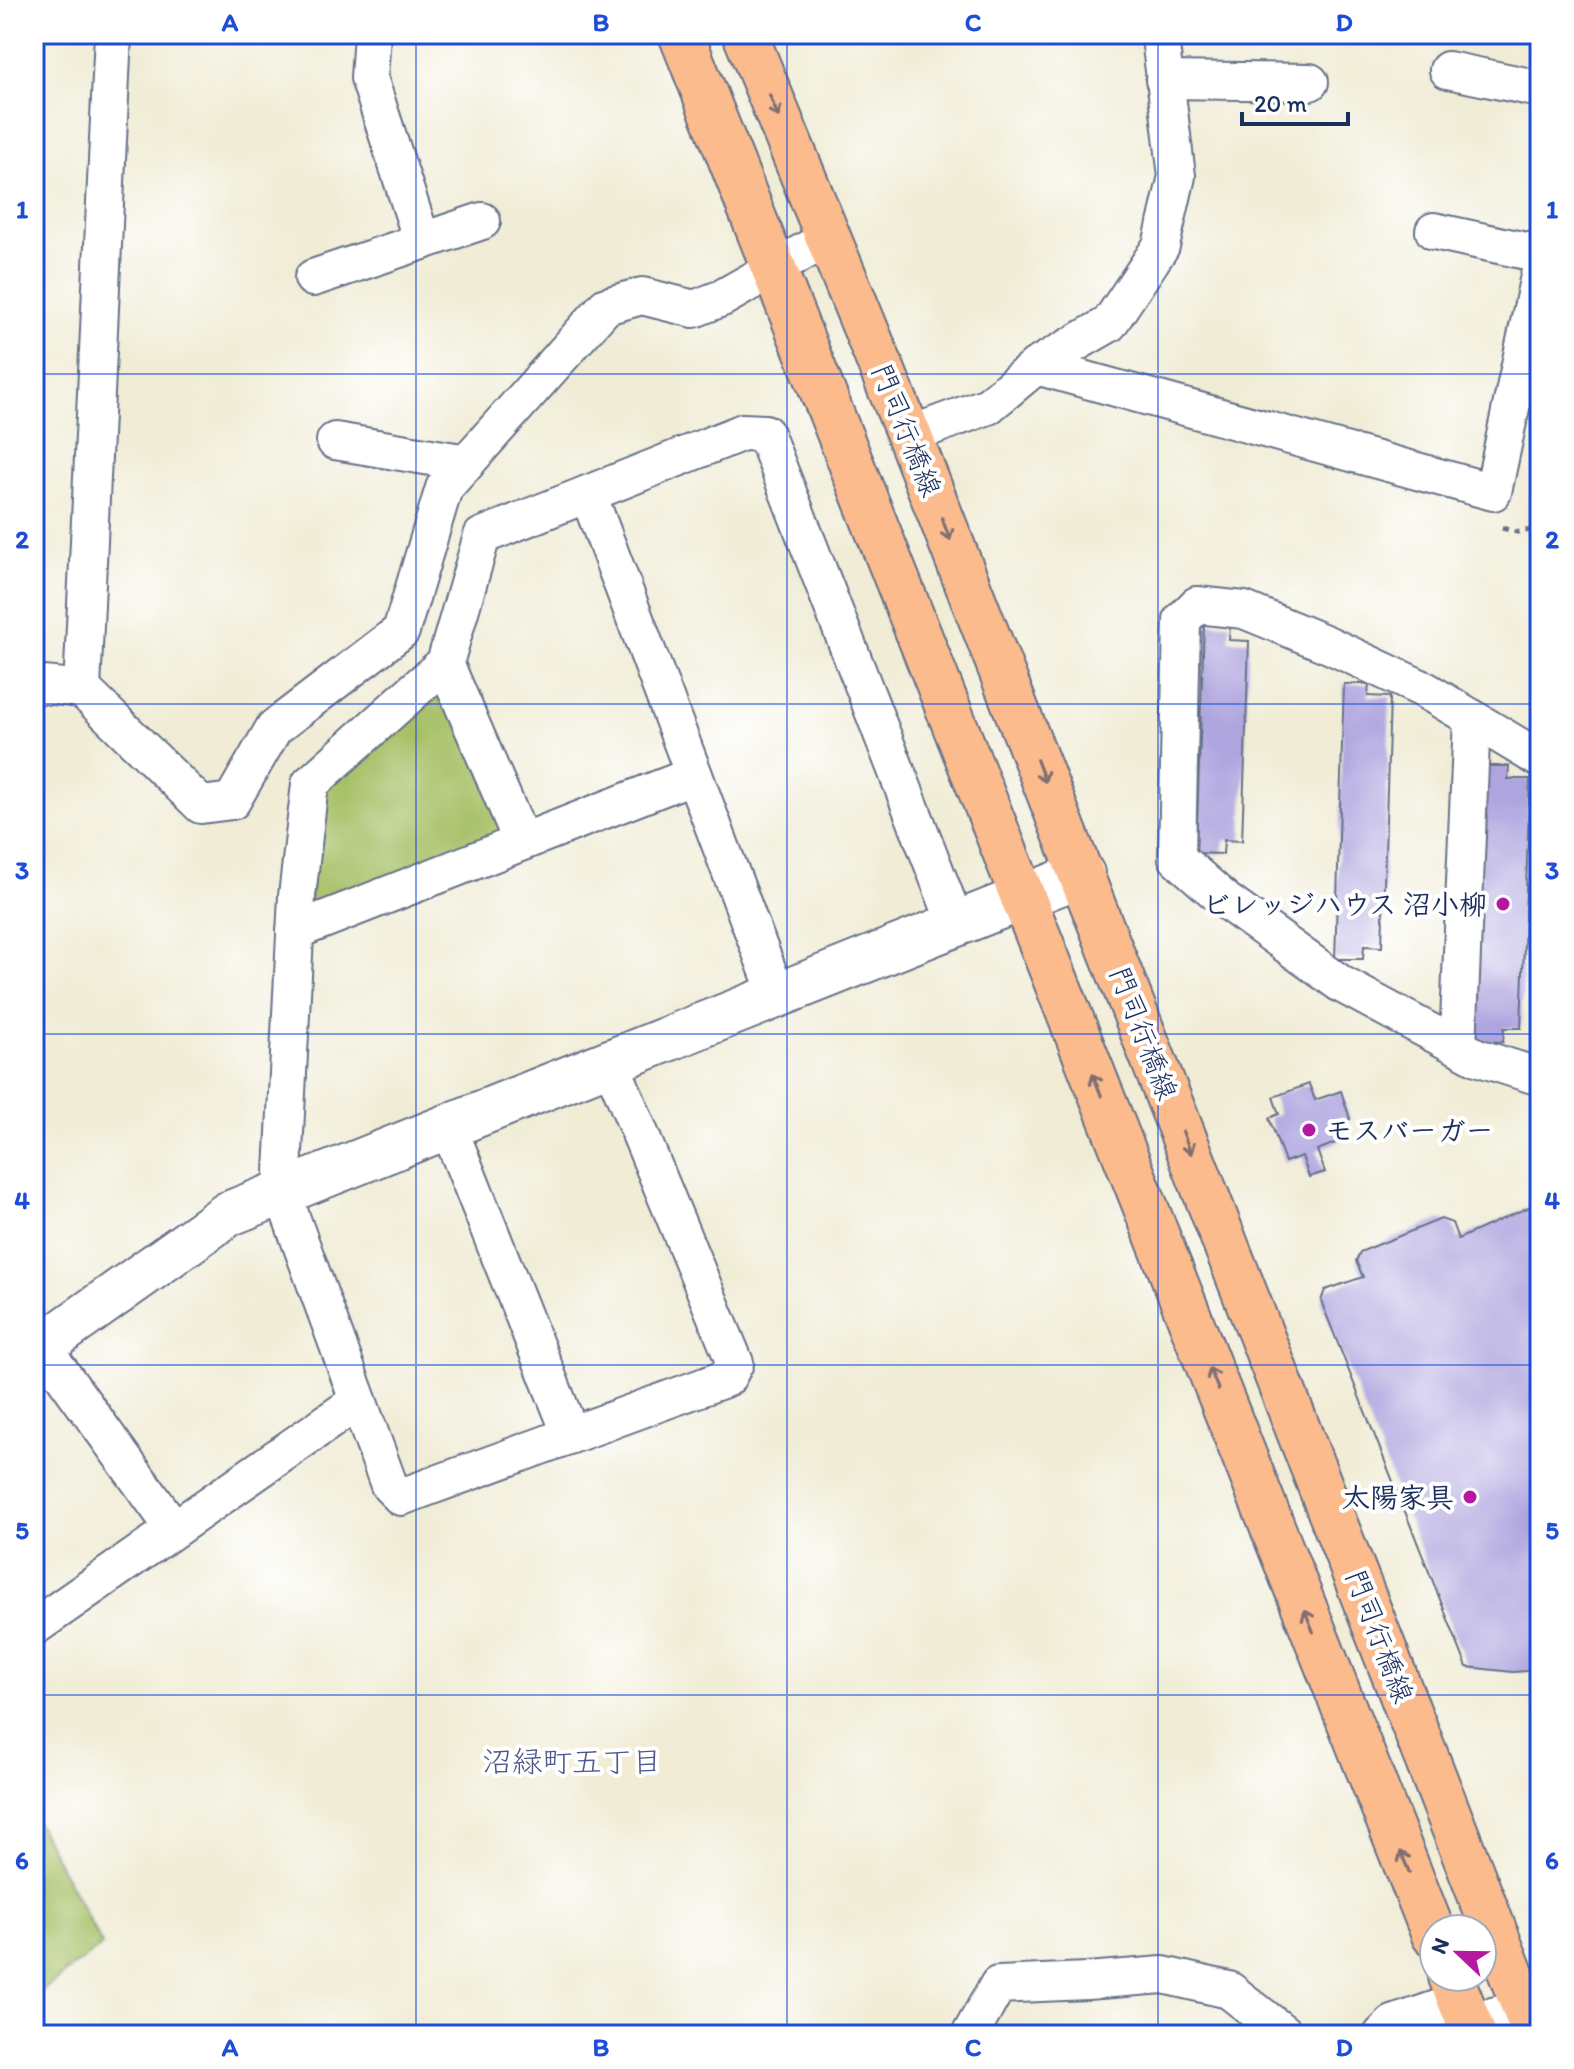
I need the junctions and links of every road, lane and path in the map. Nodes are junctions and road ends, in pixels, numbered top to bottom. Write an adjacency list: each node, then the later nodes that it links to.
1 (113, 34): 25 (street)
2 (372, 34): 13 (street)
3 (681, 34): 15 (main road)
4 (745, 34): 12 (main road, 門司行橋線, one-way to 12)
5 (1159, 35): 7 (street)
6 (1448, 70): 9 (street)
7 (1164, 80): 8 (street); 18 (street)
8 (1310, 82)
9 (1540, 89)
10 (482, 221): 13 (street)
11 (1434, 231): 14 (street)
12 (828, 238): 15 (street); 19 (main road, 門司行橋線)
13 (422, 241): 17 (street)
14 (1540, 254)
15 (774, 269): 21 (street); 31 (main road)
16 (1540, 271): 18 (street)
17 (313, 278)
18 (1036, 366): 19 (street)
19 (909, 435): 30 (main road, 門司行橋線, one-way to 30)
20 (335, 441): 21 (street)
21 (467, 463): 25 (street)
22 (588, 494): 23 (street); 28 (street); 32 (street)
23 (445, 663): 29 (street); 33 (street)
24 (34, 684): 25 (street)
25 (82, 689)
26 (1472, 718): 27 (street); 35 (street); 35 (street)
27 (1540, 759)
28 (694, 775): 29 (street); 34 (street)
29 (522, 842): 33 (street)
30 (1082, 874): 31 (street); 47 (main road, 門司行橋線, one-way to 47)
31 (1023, 897): 32 (street); 45 (main road, one-way to 31)
32 (956, 924): 34 (street)
33 (295, 931): 39 (street)
34 (777, 995): 36 (street)
35 (1458, 1046): 37 (street)
36 (610, 1061): 38 (street); 42 (street)
37 (1540, 1077)
38 (448, 1126): 39 (street); 42 (street)
39 (282, 1192): 40 (street); 41 (street)
40 (38, 1349): 43 (street)
41 (358, 1401): 42 (street); 43 (street)
42 (571, 1435)
43 (174, 1529): 44 (street)
44 (34, 1627)
45 (1425, 1913)
46 (1463, 2009): 47 (street); 50 (street)
47 (1533, 2015)
48 (970, 2035): 49 (street)
49 (1286, 2035)
50 (1382, 2035)

